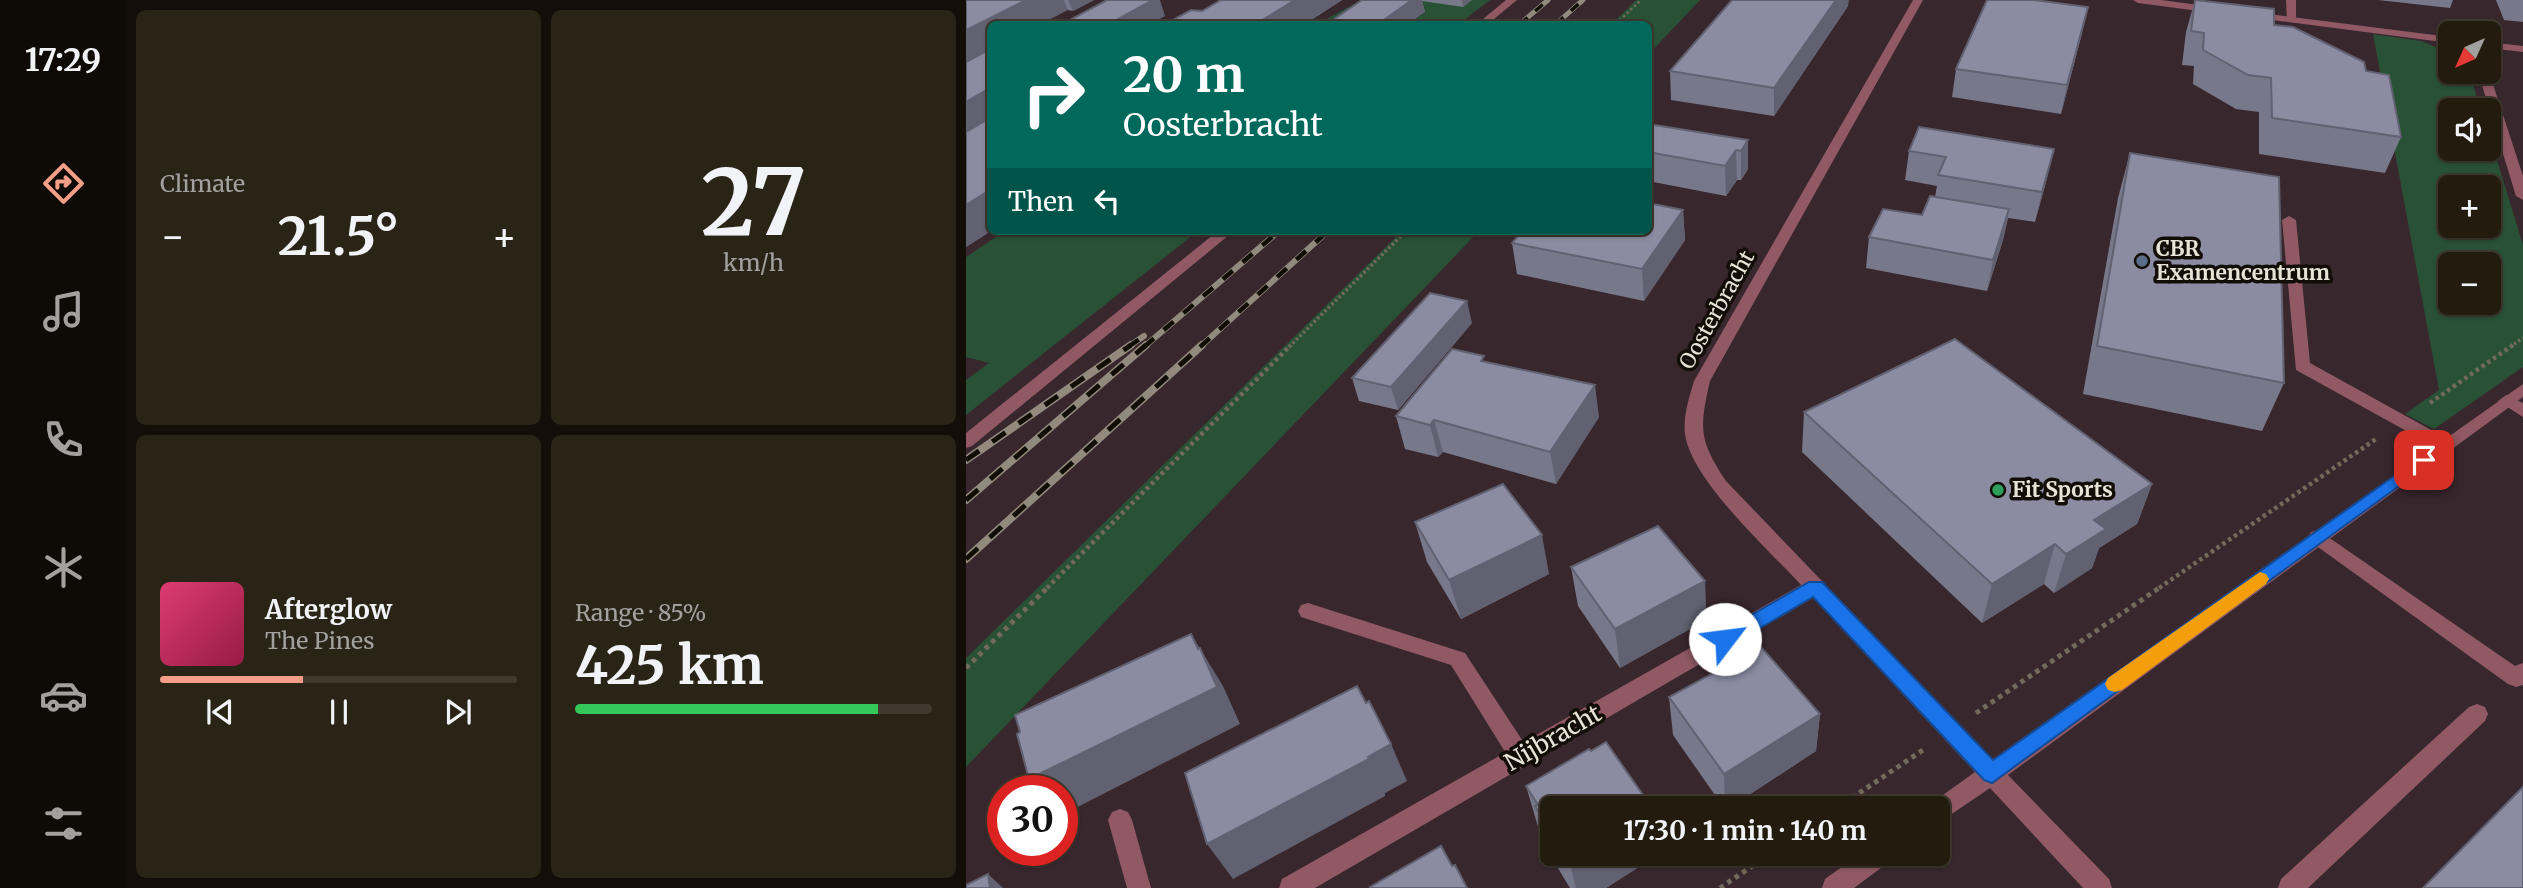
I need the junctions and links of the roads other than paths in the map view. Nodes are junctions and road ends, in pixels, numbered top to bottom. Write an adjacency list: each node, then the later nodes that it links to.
1 (1512, 0): 8 (street)
2 (1918, 0): 21 (street, Oosterbracht)
3 (2138, 0): 5 (street)
4 (2291, 0): 7 (street)
5 (2228, 12)
6 (2240, 13): 7 (street)
7 (2292, 20): 9 (street)
8 (1486, 21)
9 (2438, 38)
10 (2501, 46): 11 (street)
11 (2523, 49)
12 (2487, 84): 13 (street)
13 (2523, 196)
14 (2288, 220): 19 (street)
15 (1222, 235): 18 (street)
16 (2523, 388): 17 (street)
17 (2514, 406): 19 (street)
18 (966, 442)
19 (2445, 445): 20 (street)
20 (2318, 537): 23 (street); 26 (street)
21 (1815, 587): 25 (street, Nijbracht); 26 (street, Oosterbracht)
22 (1308, 611): 25 (street)
23 (2523, 672)
24 (2477, 714): 34 (street)
25 (1520, 757): 31 (street, Nijbracht)
26 (1992, 773): 27 (street); 33 (street, Oosterbracht)
27 (1950, 804)
28 (1120, 820): 30 (street)
29 (1864, 866): 32 (street)
30 (1139, 888)
31 (1291, 888)
32 (1834, 888)
33 (2100, 888)
34 (2290, 888)

